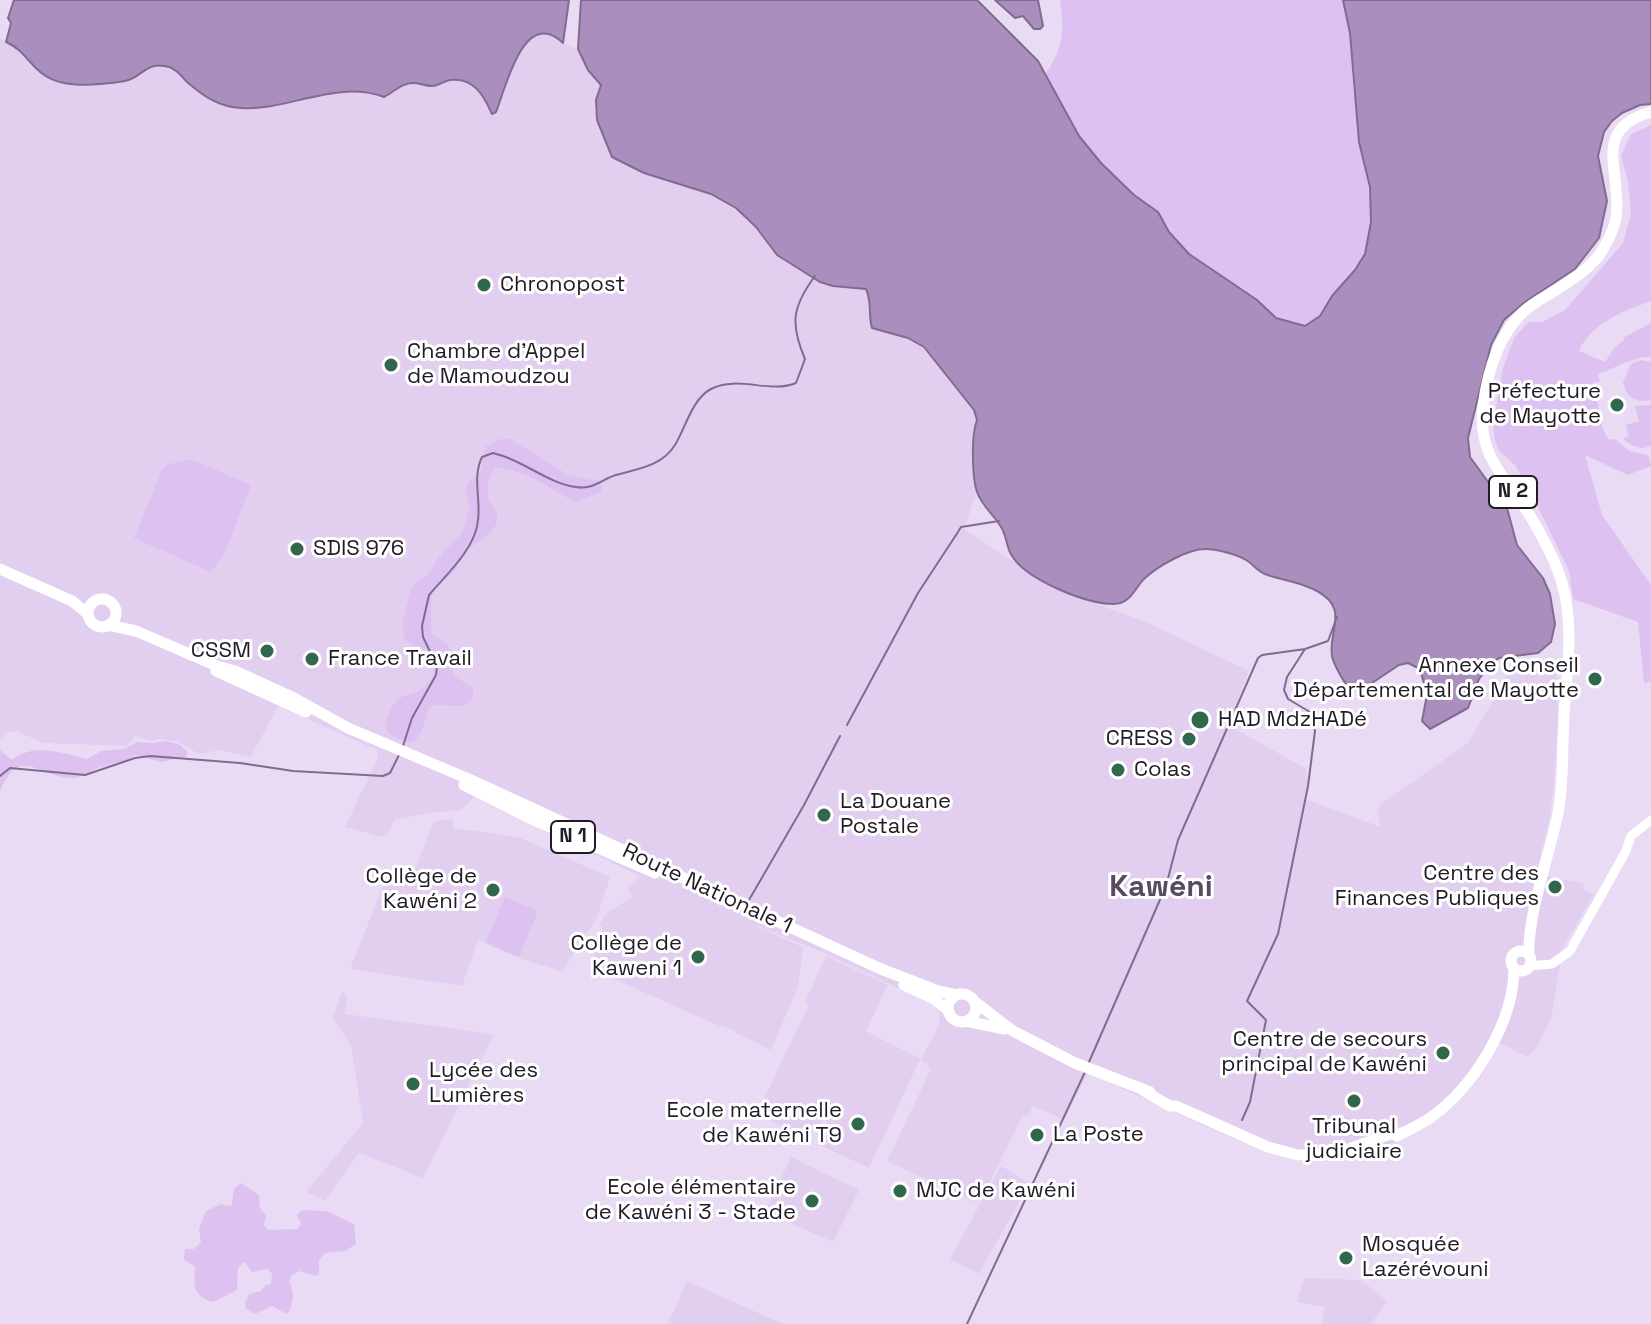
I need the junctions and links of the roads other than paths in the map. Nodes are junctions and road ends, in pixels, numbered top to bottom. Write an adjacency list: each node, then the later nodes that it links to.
1 (1651, 114): 9 (main road, N 2)
2 (0, 569): 3 (main road, Route Nationale 1 / N 1)
3 (90, 608): 4 (main road, Route Nationale 1 / N 1); 5 (main road, Route Nationale 1 / N 1)
4 (116, 612): 5 (main road); 6 (main road, Route Nationale 1 / N 1)
5 (108, 625): 6 (main road, Route Nationale 1 / N 1)
6 (136, 631): 7 (main road, Route Nationale 1 / N 1)
7 (411, 756): 11 (main road, Route Nationale 1 / N 1); 13 (main road, Route Nationale 1 / N 1)
8 (1651, 820): 9 (main road)
9 (1527, 960): 10 (main road); 10 (main road); 14 (main road)
10 (1514, 968): 14 (main road)
11 (957, 995): 12 (main road); 13 (main road)
12 (974, 1001): 15 (main road); 16 (main road)
13 (949, 1011): 15 (main road)
14 (1506, 1011): 16 (main road)
15 (965, 1021): 16 (main road)
16 (1013, 1031)

